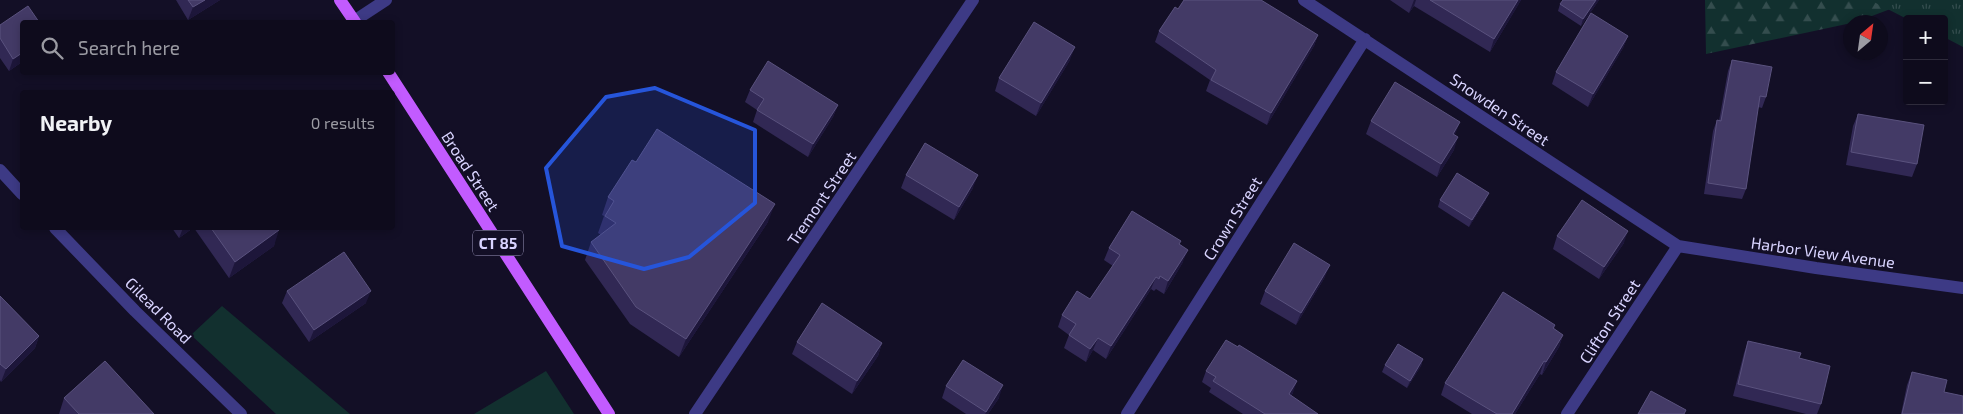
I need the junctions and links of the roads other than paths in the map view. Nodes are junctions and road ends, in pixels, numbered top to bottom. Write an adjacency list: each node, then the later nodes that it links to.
1 (340, 0): 5 (main road)
2 (386, 0): 6 (street)
3 (973, 0): 16 (street, Tremont Street)
4 (1304, 0): 7 (street, Snowden Street)
5 (353, 20)
6 (357, 20)
7 (1365, 39): 12 (street, Snowden Street); 17 (street, Crown Street)
8 (390, 75): 15 (main road, Broad Street / CT 85)
9 (0, 170): 10 (street)
10 (20, 192)
11 (57, 230): 14 (street, Gilead Road)
12 (1678, 246): 13 (street, Harbor View Avenue); 18 (street, Clifton Street)
13 (1963, 288)
14 (241, 414)
15 (609, 414)
16 (695, 414)
17 (1127, 414)
18 (1567, 414)

